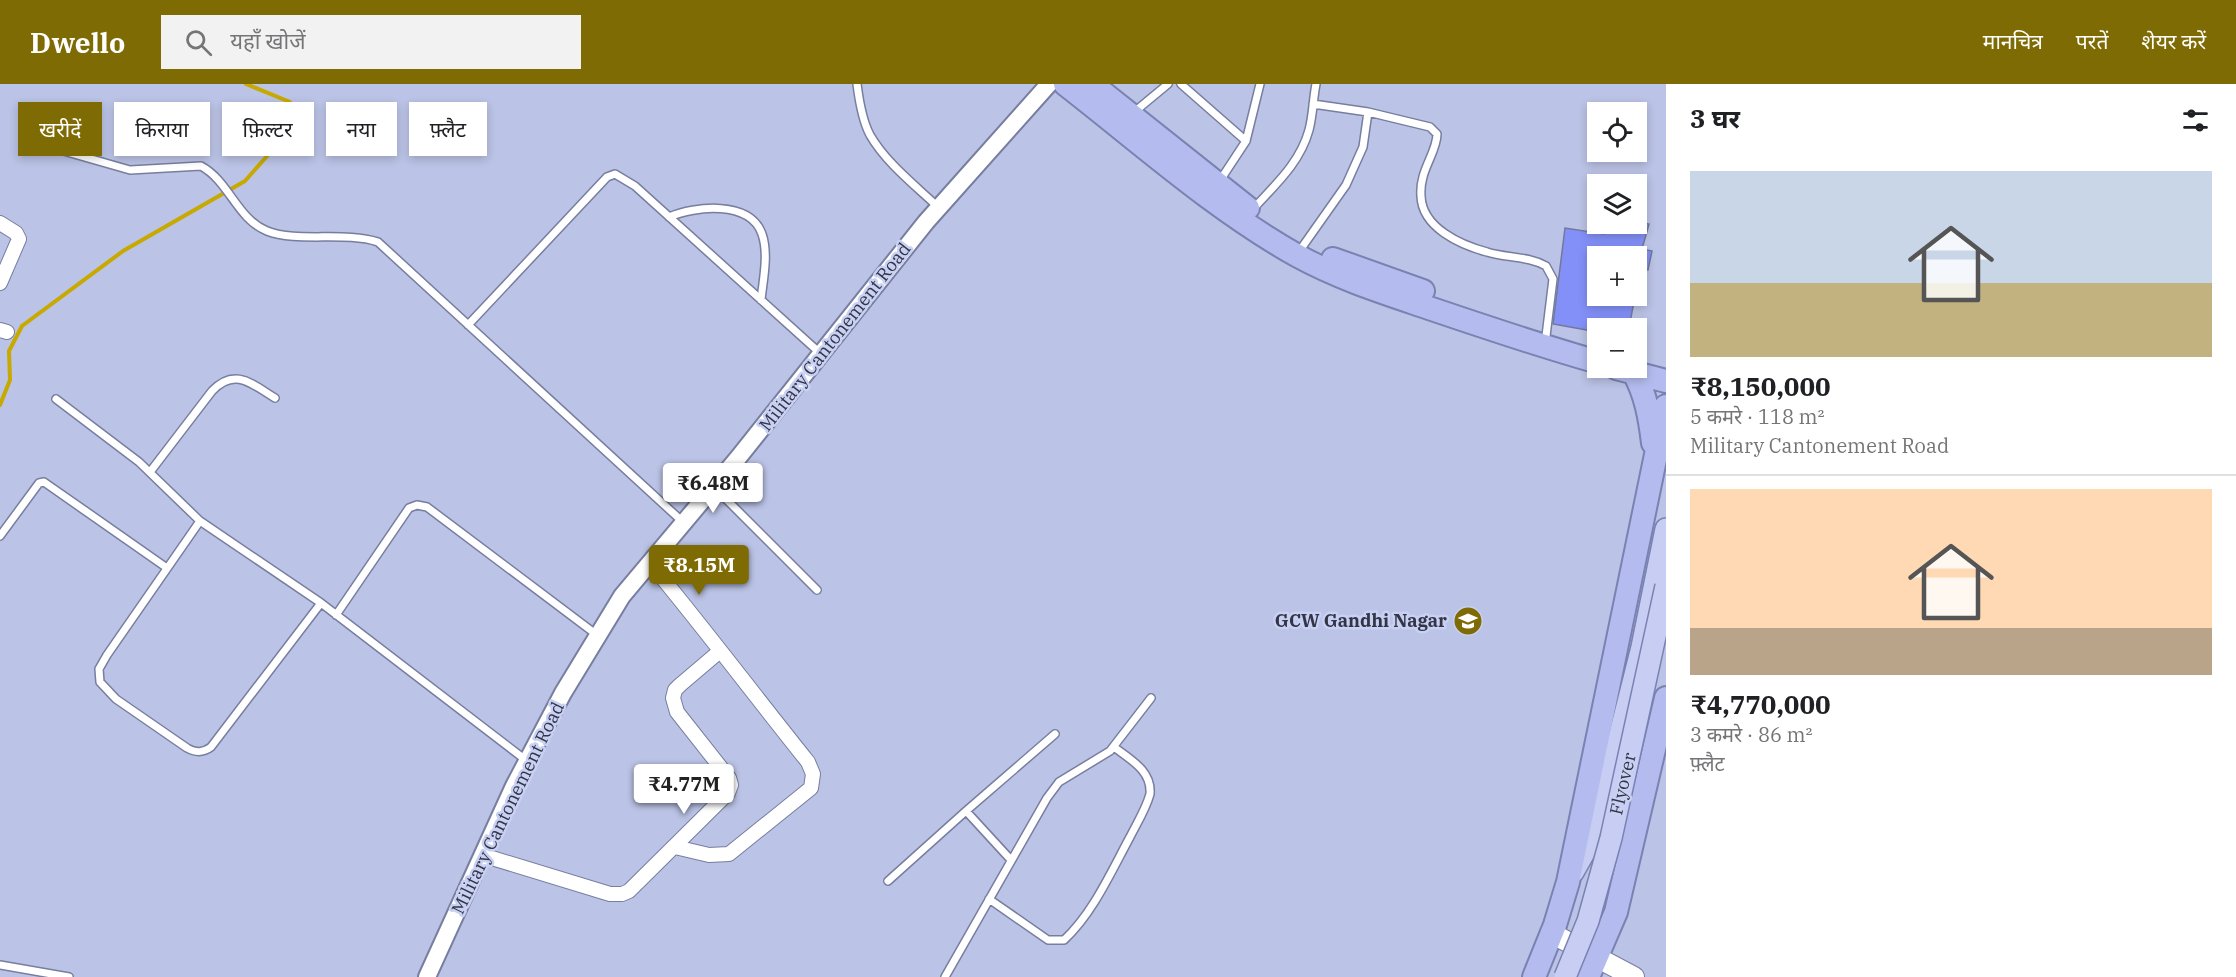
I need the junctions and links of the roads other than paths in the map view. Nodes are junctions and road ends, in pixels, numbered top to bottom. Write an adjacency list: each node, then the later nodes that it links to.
1 (857, 84): 15 (lane)
2 (1049, 84): 15 (street, Military Cantonement Road)
3 (1065, 84): 11 (highway)
4 (1092, 84): 11 (highway)
5 (1168, 84): 11 (lane)
6 (1180, 84): 12 (lane)
7 (1260, 84): 12 (lane)
8 (1316, 84): 9 (lane)
9 (1313, 104): 10 (lane); 16 (lane)
10 (1368, 112): 19 (lane); 23 (lane)
11 (1125, 120): 14 (highway)
12 (1246, 141): 14 (lane)
13 (81, 156): 22 (lane)
14 (1213, 191): 16 (highway)
15 (939, 208): 25 (street, Military Cantonement Road)
16 (1247, 216): 19 (highway)
17 (669, 217): 21 (lane); 21 (lane); 22 (lane)
18 (0, 223): 20 (street)
19 (1299, 251): 23 (highway); 26 (highway)
20 (0, 283)
21 (761, 300): 25 (lane)
22 (468, 325): 39 (lane)
23 (1546, 336): 24 (highway)
24 (1587, 349)
25 (821, 354): 37 (street, Military Cantonement Road)
26 (1587, 359)
27 (1647, 370): 28 (highway)
28 (1666, 372)
29 (1647, 374): 31 (highway)
30 (1635, 378): 35 (highway)
31 (1666, 381)
32 (274, 398): 36 (lane)
33 (56, 399): 36 (lane)
34 (1666, 406): 35 (highway)
35 (1654, 463): 60 (highway)
36 (150, 472): 38 (lane)
37 (714, 487): 39 (street, Military Cantonement Road); 45 (lane)
38 (200, 521): 43 (lane); 46 (lane)
39 (684, 523): 42 (street, Military Cantonement Road)
40 (1666, 530): 60 (main road, Flyover)
41 (0, 536): 43 (lane)
42 (651, 563): 48 (street, Military Cantonement Road); 49 (street)
43 (167, 568): 46 (lane)
44 (1666, 586): 69 (main road, Flyover, bridge)
45 (817, 590)
46 (321, 603): 47 (lane)
47 (336, 615): 48 (lane); 54 (lane)
48 (598, 636): 54 (street, Military Cantonement Road)
49 (720, 651): 56 (street); 56 (street)
50 (1151, 698): 53 (lane)
51 (1666, 698): 64 (highway)
52 (1055, 734): 55 (lane)
53 (1114, 747): 58 (lane); 61 (lane)
54 (527, 762): 57 (street, Military Cantonement Road)
55 (966, 811): 58 (lane); 59 (lane)
56 (675, 847): 57 (street)
57 (483, 855): 66 (street, Military Cantonement Road)
58 (1011, 860): 61 (lane)
59 (888, 881)
60 (1568, 882): 62 (highway)
61 (989, 899): 67 (lane)
62 (1551, 933): 64 (main road); 68 (highway)
63 (0, 965): 65 (lane)
64 (1592, 967): 70 (main road)
65 (69, 977)
66 (427, 977)
67 (945, 977)
68 (1534, 977)
69 (1565, 977)
70 (1634, 977)

